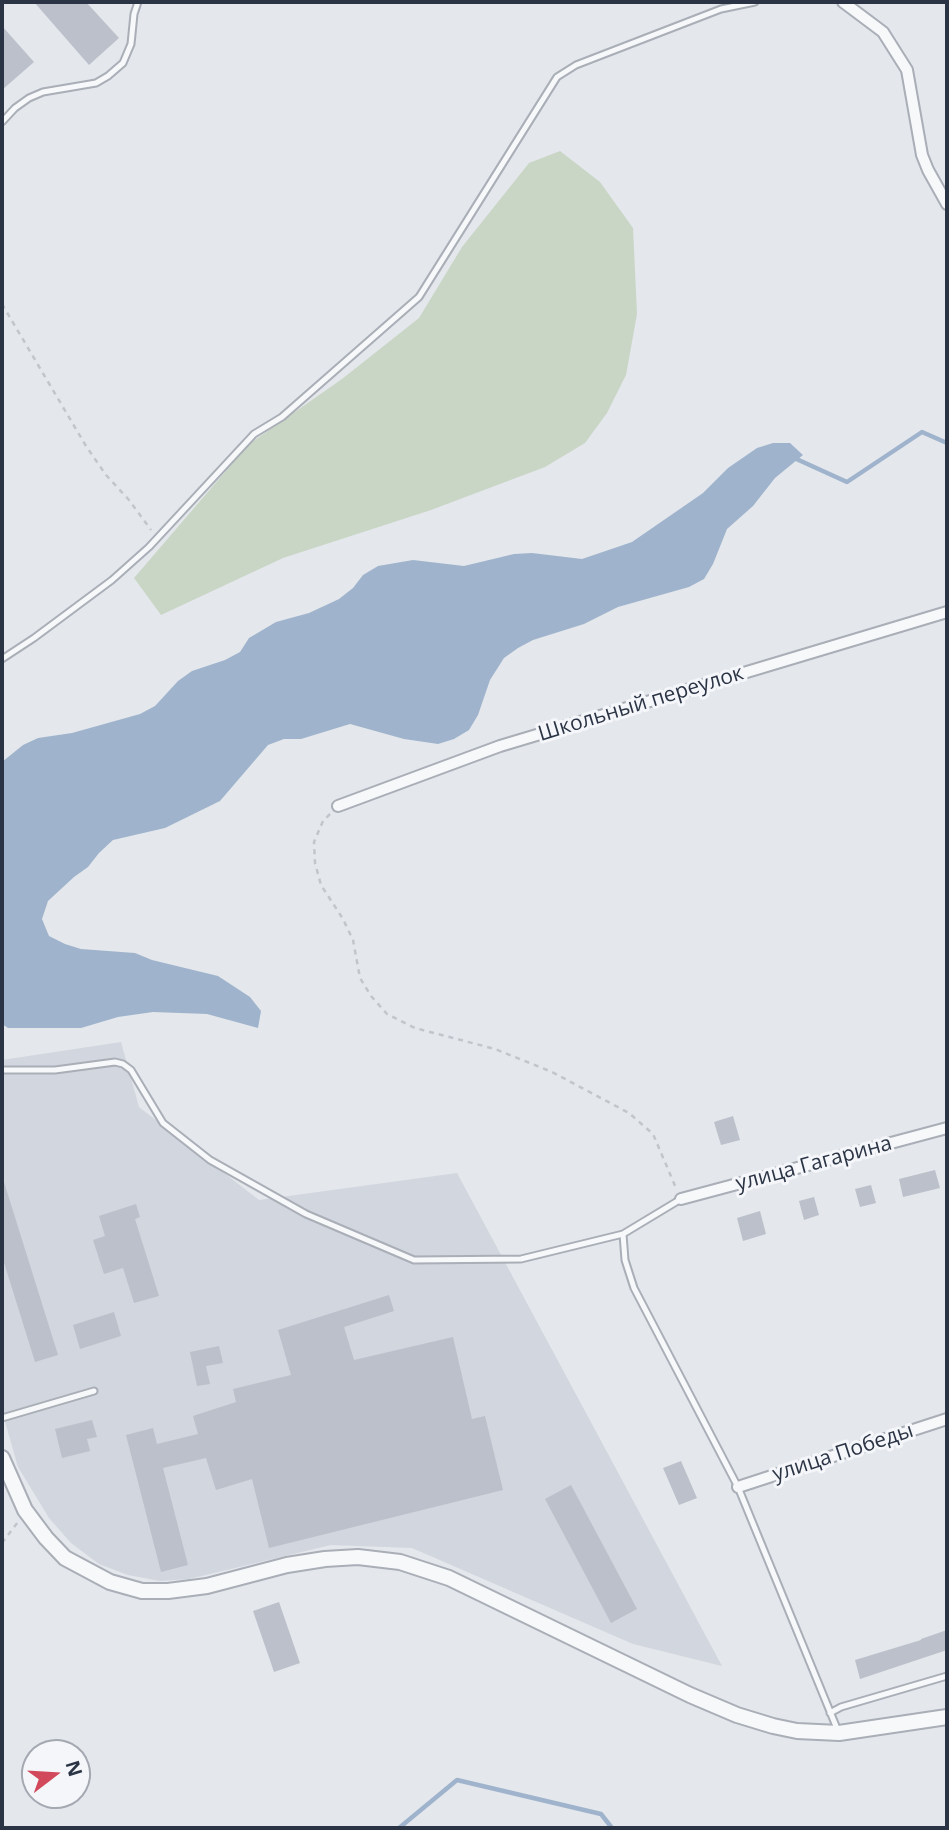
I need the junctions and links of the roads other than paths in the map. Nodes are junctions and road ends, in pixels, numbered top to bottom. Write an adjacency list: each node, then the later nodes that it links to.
1 (138, 2): 4 (lane)
2 (755, 2): 7 (lane)
3 (843, 2): 5 (street)
4 (2, 122)
5 (947, 204)
6 (947, 612): 8 (street, Школьный переулок)
7 (2, 659)
8 (338, 806)
9 (2, 1070): 12 (lane)
10 (947, 1128): 11 (street, улица Гагарина)
11 (681, 1199): 12 (lane)
12 (623, 1234): 17 (lane)
13 (94, 1391): 14 (lane)
14 (2, 1418)
15 (947, 1419): 17 (street, улица Победы)
16 (2, 1458): 21 (street)
17 (738, 1487): 19 (lane)
18 (947, 1675): 19 (lane)
19 (830, 1713): 21 (lane)
20 (947, 1717): 21 (street)
21 (839, 1734)

